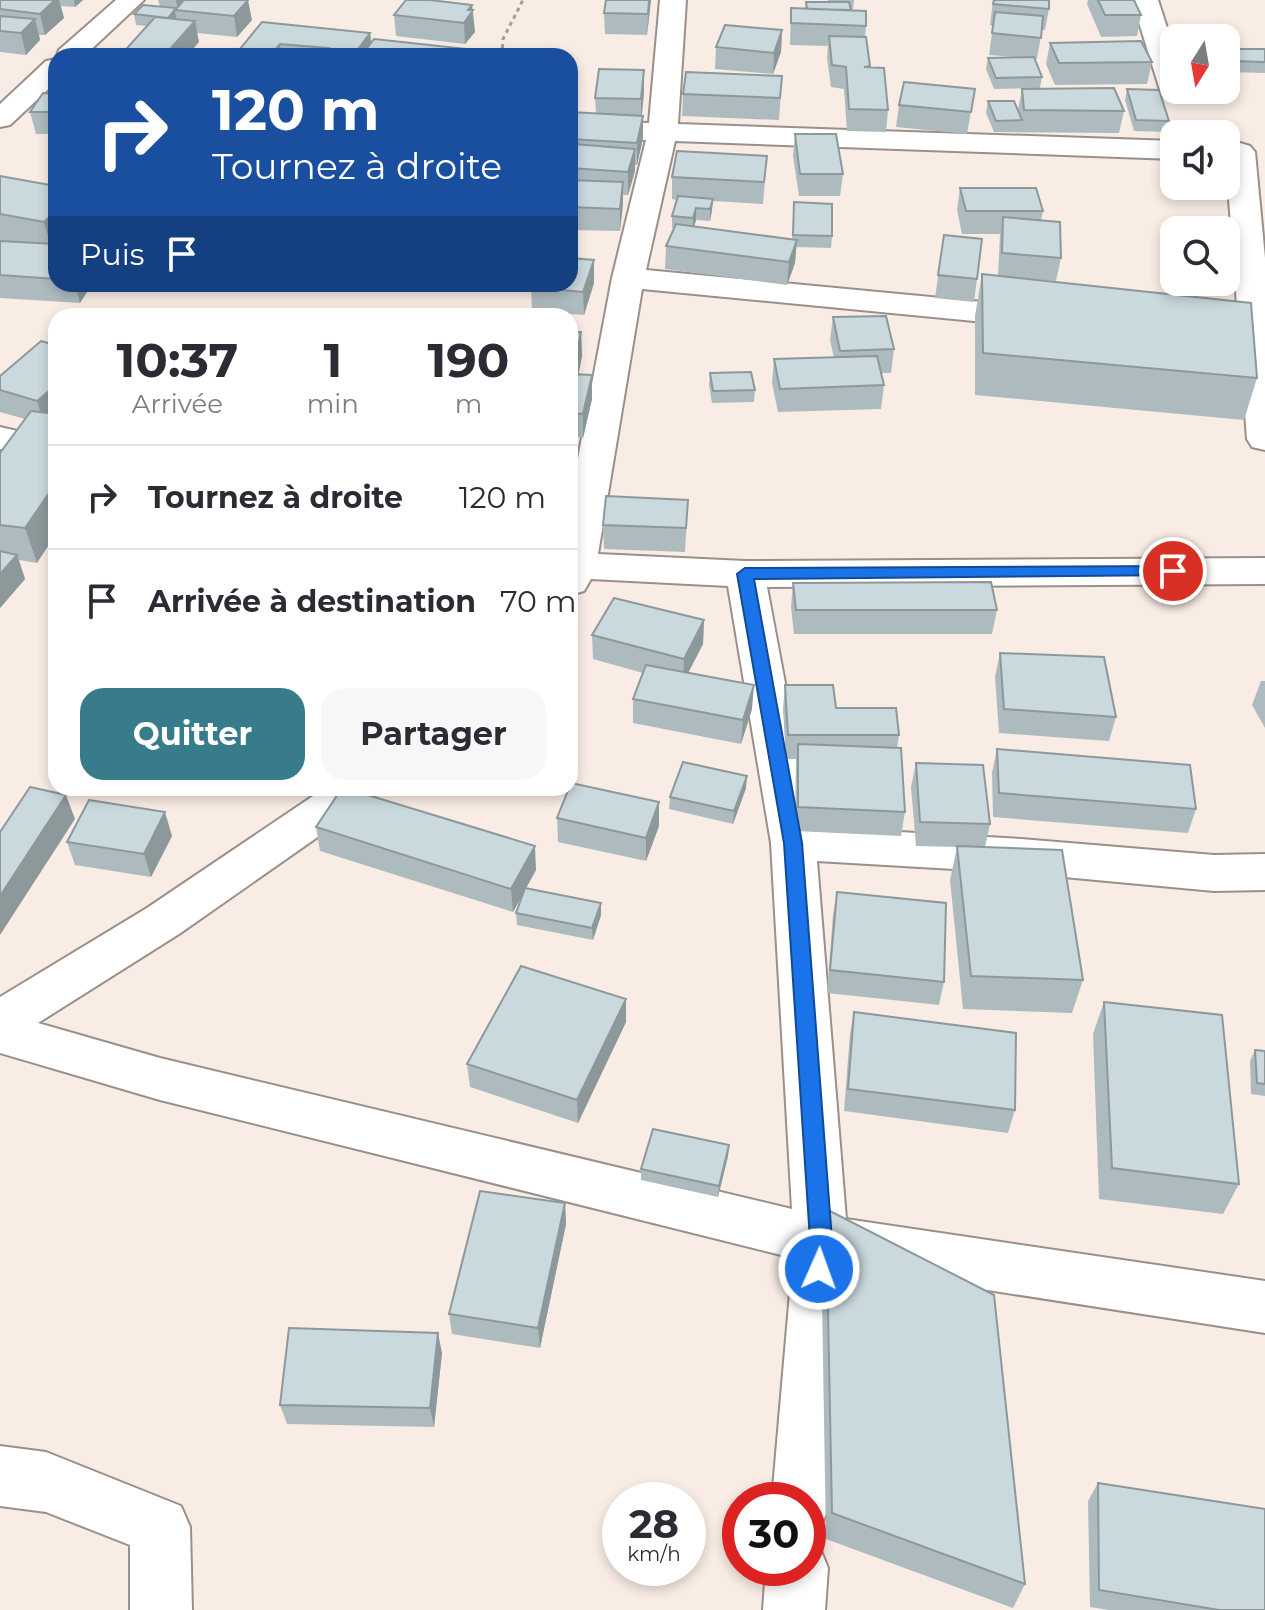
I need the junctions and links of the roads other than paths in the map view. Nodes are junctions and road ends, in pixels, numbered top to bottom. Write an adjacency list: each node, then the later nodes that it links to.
1 (131, 0): 5 (street)
2 (673, 0): 13 (street)
3 (1145, 0): 4 (street)
4 (1160, 47)
5 (77, 48)
6 (48, 72): 7 (street)
7 (12, 95): 8 (street); 10 (street)
8 (48, 98)
9 (1179, 104): 11 (street)
10 (0, 119)
11 (1185, 119)
12 (578, 129): 13 (street)
13 (663, 131): 14 (street); 16 (street)
14 (1160, 149)
15 (1244, 152): 19 (street)
16 (628, 278): 17 (street); 21 (street)
17 (1068, 320)
18 (0, 438): 20 (street)
19 (1265, 439)
20 (48, 449)
21 (578, 540)
22 (578, 571): 24 (street)
23 (1265, 571): 24 (street)
24 (745, 574): 26 (street)
25 (345, 796): 28 (street)
26 (793, 843): 27 (street); 30 (street)
27 (1265, 872)
28 (0, 1022)
29 (0, 1033): 30 (street)
30 (821, 1240): 31 (street); 33 (street)
31 (1265, 1307)
32 (0, 1476): 35 (street)
33 (803, 1482)
34 (796, 1586): 36 (street)
35 (161, 1610)
36 (794, 1610)

